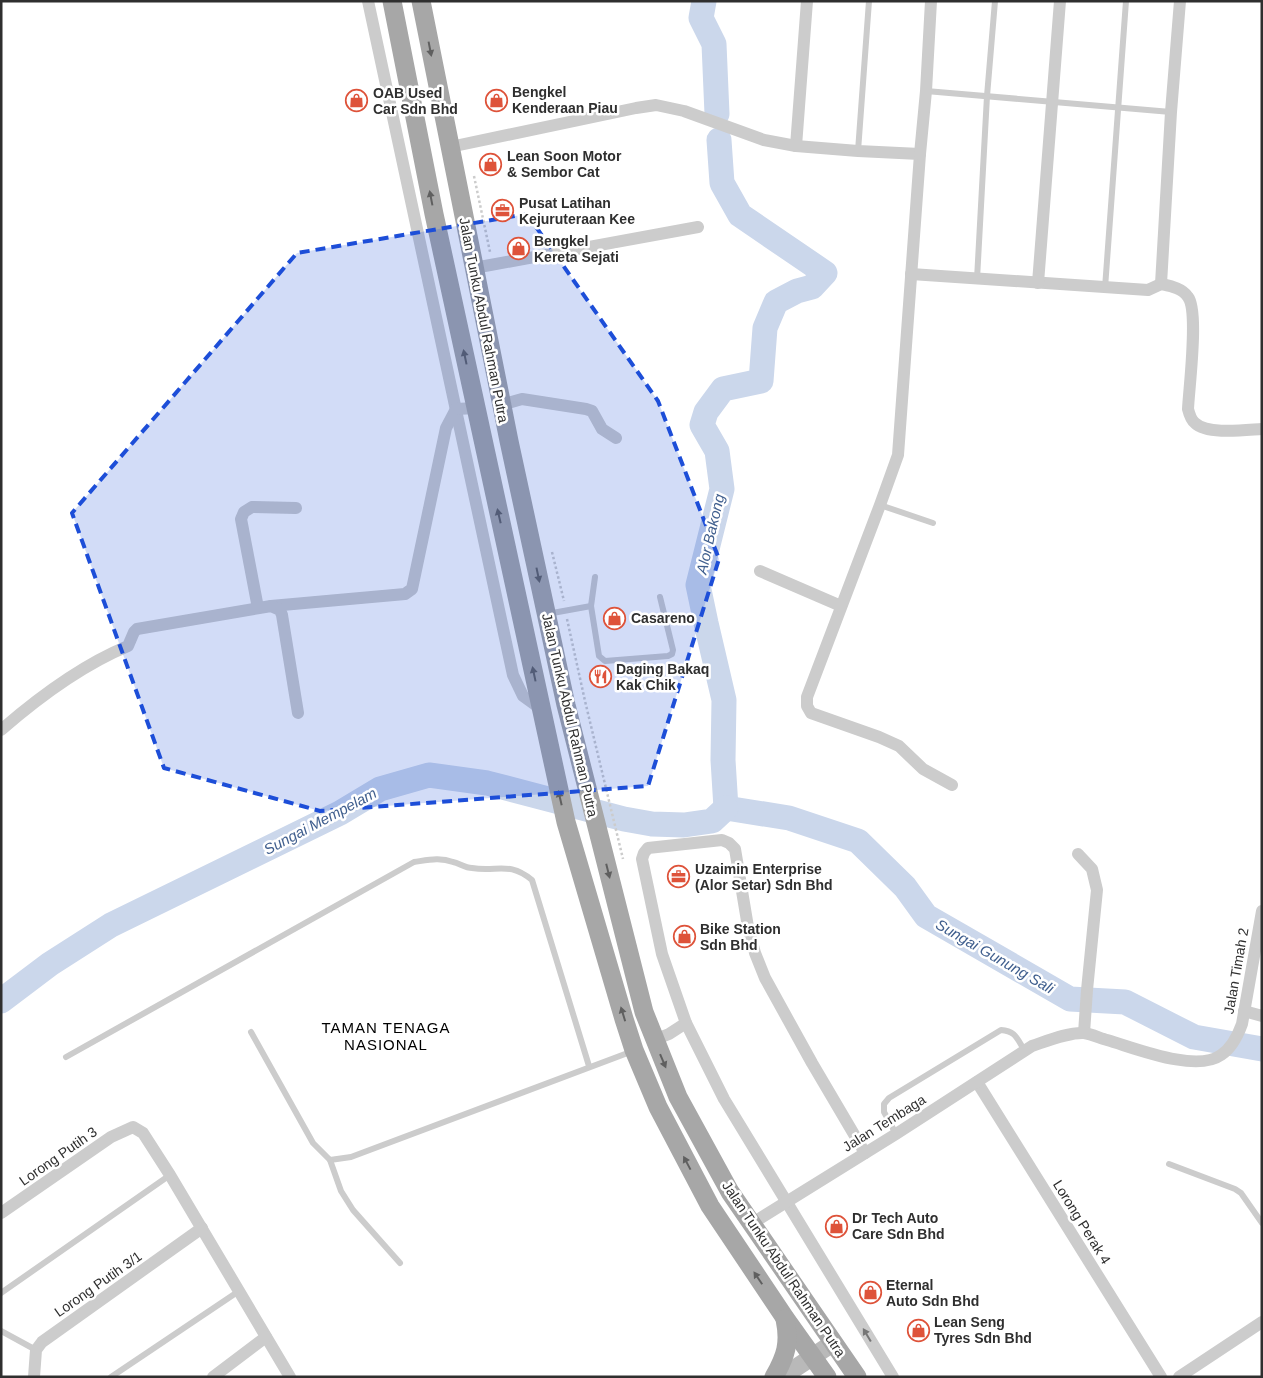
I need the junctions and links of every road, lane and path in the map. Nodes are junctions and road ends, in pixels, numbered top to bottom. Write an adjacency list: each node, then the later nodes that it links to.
1 (368, 1): 29 (street)
2 (392, 1): 28 (main road, Jalan Tunku Abdul Rahman Putra, one-way to 2)
3 (421, 1): 17 (main road, Jalan Tunku Abdul Rahman Putra, one-way to 17)
4 (807, 1): 16 (street)
5 (869, 1): 18 (lane)
6 (931, 1): 11 (street)
7 (995, 1): 12 (lane)
8 (1060, 1): 13 (street)
9 (1126, 1): 14 (lane)
10 (1180, 1): 15 (street)
11 (926, 91): 12 (lane); 19 (street)
12 (987, 96): 13 (lane); 23 (lane)
13 (1053, 101): 14 (lane); 24 (street)
14 (1117, 108): 15 (lane); 26 (lane)
15 (1171, 112): 25 (street)
16 (796, 146): 17 (street); 18 (street)
17 (450, 147): 21 (main road, Jalan Tunku Abdul Rahman Putra)
18 (858, 151): 19 (street)
19 (920, 154): 22 (street)
20 (698, 227): 21 (street)
21 (474, 268): 27 (main road, Jalan Tunku Abdul Rahman Putra)
22 (911, 274): 23 (street); 32 (street)
23 (977, 279): 24 (street)
24 (1038, 283): 26 (street)
25 (1161, 284): 26 (street); 30 (street)
26 (1105, 288)
27 (501, 404): 31 (street); 44 (main road, Jalan Tunku Abdul Rahman Putra, one-way to 44)
28 (476, 408): 29 (street); 45 (main road, Jalan Tunku Abdul Rahman Putra, one-way to 28)
29 (456, 409): 39 (street); 45 (street)
30 (1262, 429)
31 (616, 438)
32 (880, 505): 34 (lane); 41 (street)
33 (296, 508): 42 (street)
34 (933, 523)
35 (552, 552): 43 (path)
36 (760, 571): 41 (street)
37 (595, 577): 40 (lane)
38 (660, 596): 40 (lane)
39 (272, 606): 42 (street); 46 (street)
40 (591, 606): 43 (lane)
41 (841, 606): 48 (street)
42 (258, 608): 47 (street)
43 (566, 610): 44 (lane); 49 (path)
44 (546, 614): 57 (main road, Jalan Tunku Abdul Rahman Putra, one-way to 57)
45 (541, 709): 59 (main road, Jalan Tunku Abdul Rahman Putra, one-way to 45)
46 (298, 713)
47 (1, 730)
48 (952, 785)
49 (618, 833)
50 (1078, 854): 56 (street)
51 (1262, 911): 52 (street, Jalan Timah 2)
52 (1244, 1011): 53 (street); 56 (street, Jalan Timah 2)
53 (1262, 1016)
54 (686, 1023): 57 (street); 64 (street); 68 (street)
55 (251, 1032): 65 (lane)
56 (1084, 1033): 58 (street, Jalan Tembaga)
57 (654, 1040): 71 (main road, Jalan Tunku Abdul Rahman Putra, one-way to 71)
58 (1028, 1049): 62 (street, Jalan Tembaga); 63 (lane)
59 (634, 1050): 61 (lane); 76 (main road, Jalan Tunku Abdul Rahman Putra, one-way to 59)
60 (66, 1057): 61 (lane)
61 (589, 1066): 65 (lane)
62 (977, 1082): 63 (street, Jalan Tembaga); 93 (street, Lorong Perak 4)
63 (896, 1134): 64 (street, Jalan Tembaga)
64 (865, 1154): 68 (street, Jalan Tembaga)
65 (330, 1160): 73 (lane)
66 (1169, 1164): 70 (lane)
67 (170, 1175): 69 (street, Lorong Putih 3); 72 (street); 75 (lane)
68 (787, 1201): 71 (street, Jalan Tembaga); 92 (street, one-way to 68)
69 (1, 1214)
70 (1262, 1223)
71 (751, 1224): 80 (main road, Jalan Tunku Abdul Rahman Putra)
72 (202, 1228): 74 (street); 81 (street, Lorong Putih 3/1)
73 (400, 1263)
74 (238, 1291): 79 (street); 86 (lane)
75 (1, 1293)
76 (785, 1318): 82 (main road, Jalan Tunku Abdul Rahman Putra); 89 (main road)
77 (1262, 1322): 94 (street)
78 (1, 1330): 81 (lane)
79 (266, 1337): 87 (street); 88 (street)
80 (833, 1343): 82 (street); 83 (main road, Jalan Tunku Abdul Rahman Putra)
81 (36, 1350): 85 (street)
82 (813, 1357): 83 (main road); 84 (main road, Jalan Tunku Abdul Rahman Putra); 90 (street)
83 (845, 1360): 84 (street); 91 (main road, Jalan Tunku Abdul Rahman Putra)
84 (824, 1376)
85 (34, 1377)
86 (111, 1377)
87 (212, 1377)
88 (290, 1377)
89 (774, 1377)
90 (782, 1377)
91 (857, 1377)
92 (892, 1377)
93 (1161, 1377)
94 (1179, 1377)

